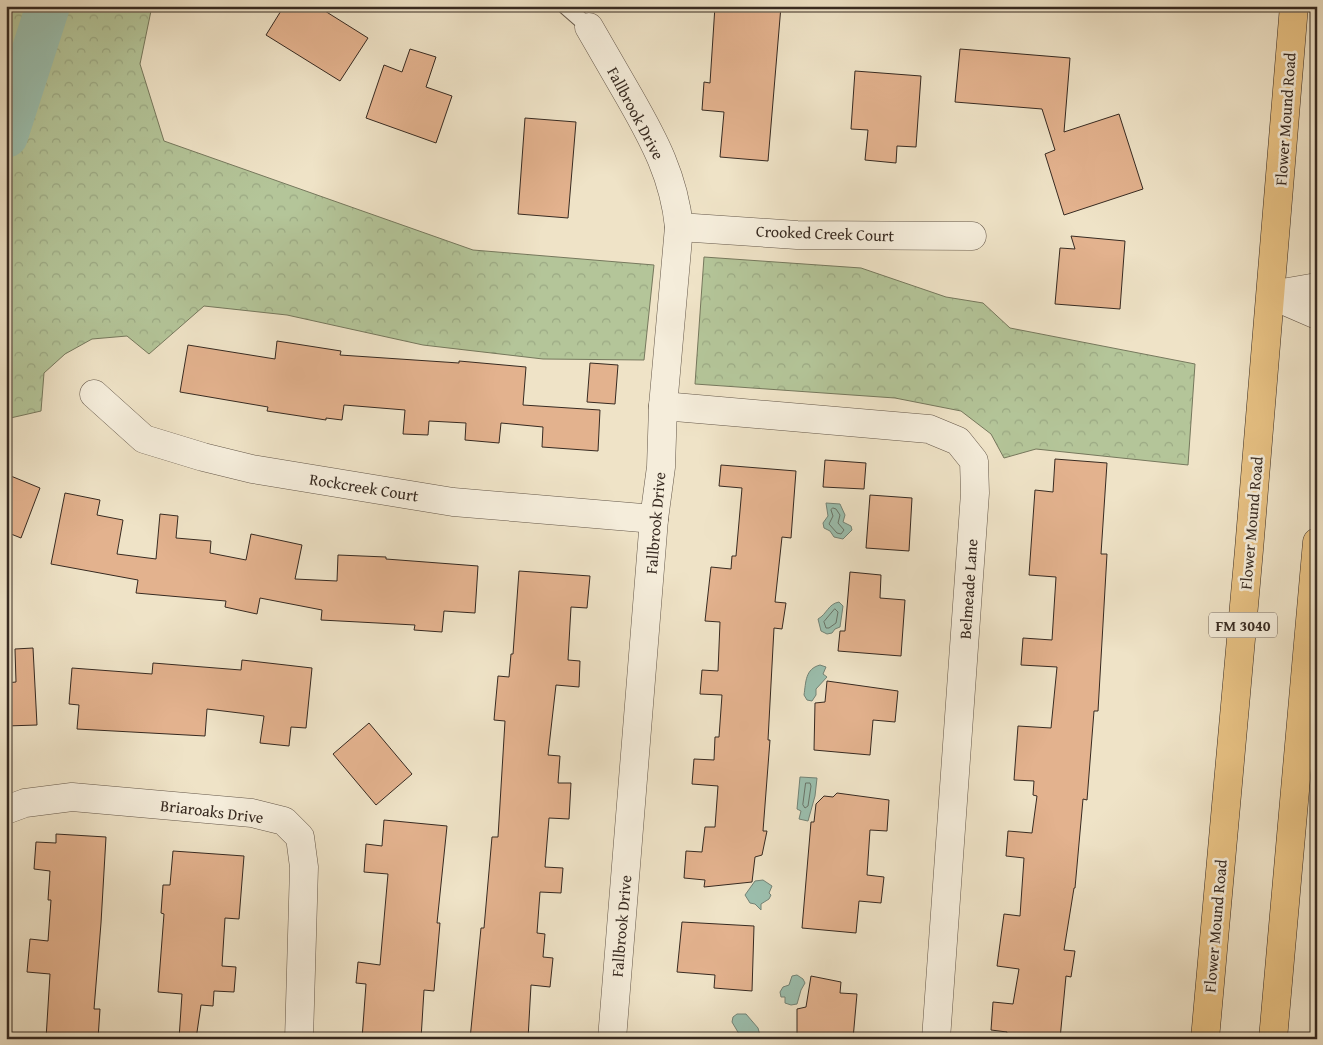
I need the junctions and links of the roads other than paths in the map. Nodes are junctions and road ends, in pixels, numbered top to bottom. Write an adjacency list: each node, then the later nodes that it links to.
1 (565, 6): 3 (lane)
2 (1294, 6): 7 (main road, Flower Mound Road / FM 3040)
3 (590, 27): 4 (street, Fallbrook Drive)
4 (678, 227): 5 (street, Crooked Creek Court); 10 (street, Fallbrook Drive)
5 (972, 236)
6 (1317, 287): 7 (street)
7 (1271, 295): 8 (street); 17 (main road, Flower Mound Road / FM 3040)
8 (1317, 315)
9 (94, 394): 11 (street, Rockcreek Court)
10 (663, 406): 11 (street, Fallbrook Drive); 16 (street, Belmeade Lane)
11 (654, 519): 15 (street, Fallbrook Drive)
12 (1317, 542): 18 (main road)
13 (6, 810): 14 (street, Briaroaks Drive)
14 (299, 1039)
15 (612, 1039)
16 (936, 1039)
17 (1205, 1039)
18 (1273, 1039)

